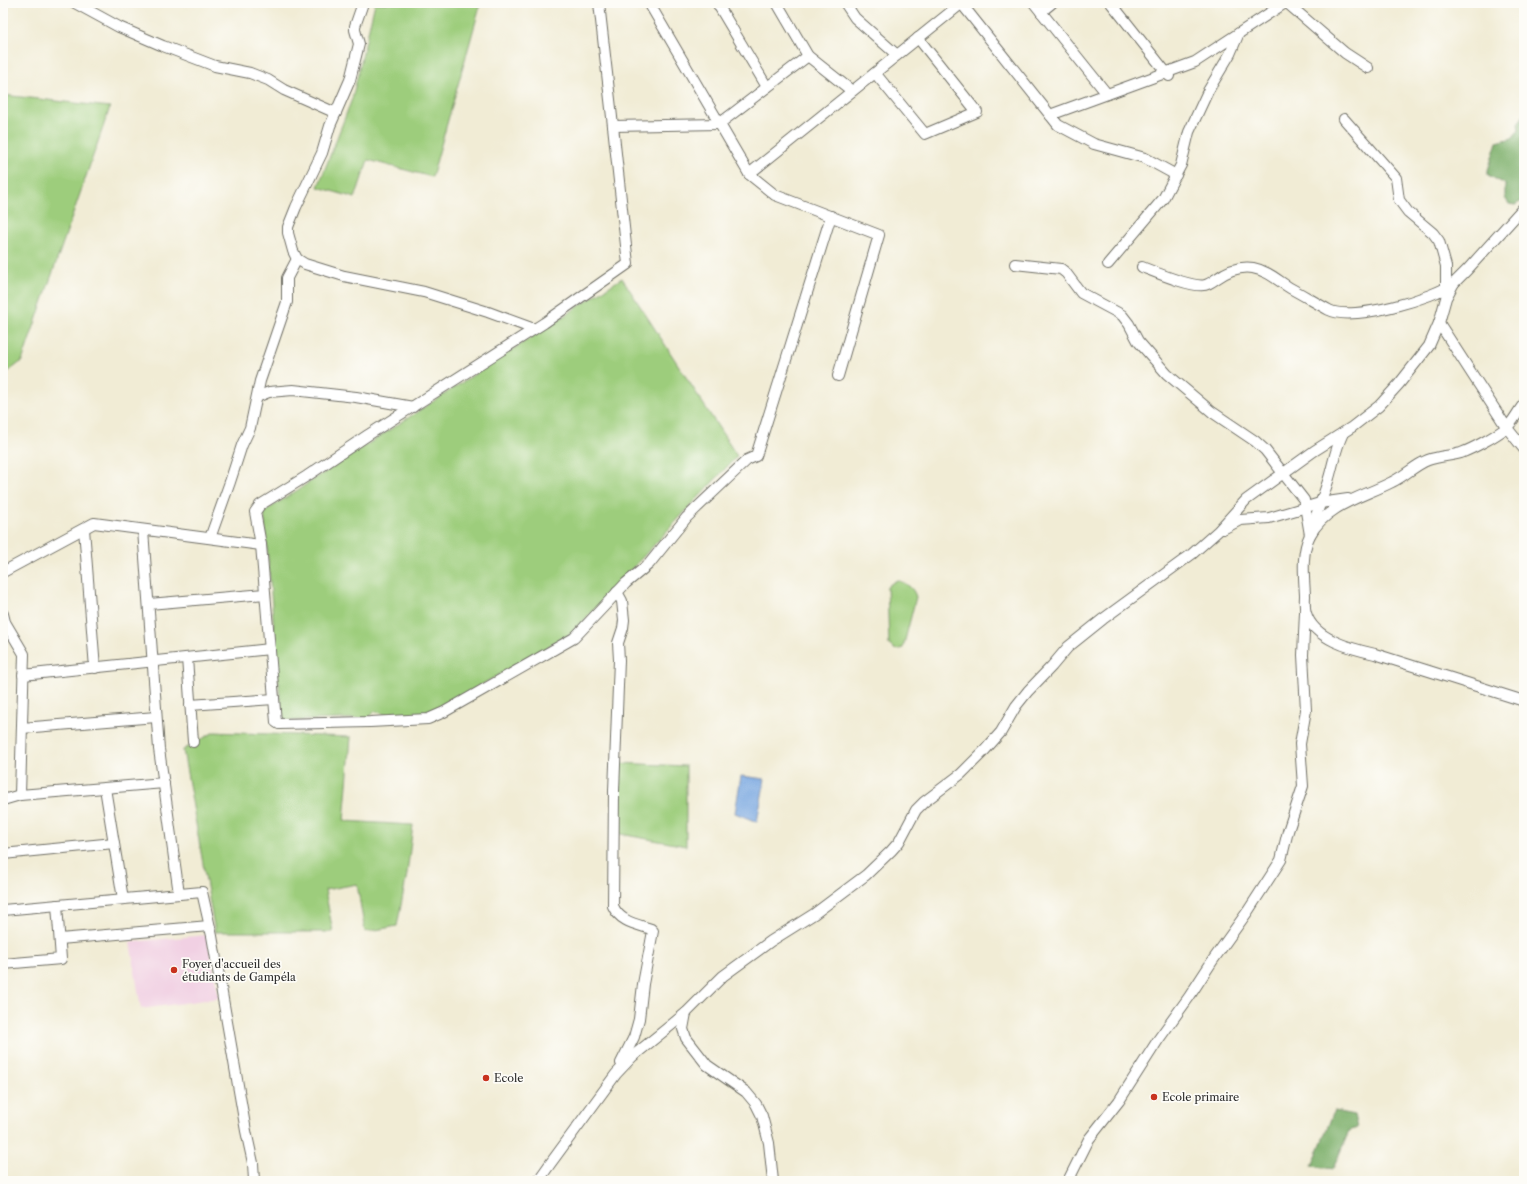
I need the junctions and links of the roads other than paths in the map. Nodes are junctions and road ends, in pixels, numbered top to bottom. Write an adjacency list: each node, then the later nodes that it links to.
1 (75, 3): 24 (street)
2 (363, 3): 24 (street)
3 (599, 3): 28 (street)
4 (649, 3): 27 (street)
5 (717, 3): 21 (street)
6 (777, 3): 17 (street)
7 (845, 3): 16 (street)
8 (962, 3): 15 (street); 25 (street)
9 (1034, 3): 13 (street)
10 (1052, 3): 13 (street)
11 (1111, 3): 20 (street)
12 (1286, 3): 14 (street); 18 (street)
13 (1041, 12): 23 (street)
14 (1239, 33): 20 (street); 30 (street)
15 (918, 38): 16 (street); 19 (street)
16 (897, 55): 19 (street)
17 (808, 56): 21 (street); 22 (street)
18 (1368, 68)
19 (875, 73): 22 (street)
20 (1168, 74): 23 (street)
21 (768, 87): 27 (street)
22 (852, 91): 29 (street)
23 (1107, 94): 25 (street)
24 (336, 113): 33 (street)
25 (1050, 115): 30 (street)
26 (1344, 119): 37 (street)
27 (719, 124): 28 (street); 29 (street)
28 (613, 126): 39 (street)
29 (749, 174): 32 (street)
30 (1176, 175): 35 (street)
31 (1524, 207): 37 (street)
32 (830, 216): 40 (street); 58 (street)
33 (297, 258): 39 (street); 41 (street)
34 (1015, 264): 47 (street)
35 (1108, 264)
36 (1142, 267): 37 (street)
37 (1449, 290): 38 (street)
38 (1439, 323): 44 (street); 45 (street)
39 (534, 329): 43 (street)
40 (838, 376)
41 (257, 397): 43 (street); 55 (street)
42 (1524, 404): 44 (street)
43 (413, 407): 56 (street)
44 (1508, 428): 46 (street); 48 (street)
45 (1343, 432): 47 (street); 49 (street)
46 (1524, 449)
47 (1283, 473): 50 (street); 53 (street)
48 (1358, 498): 49 (street); 54 (street)
49 (1320, 503): 50 (street); 54 (street)
50 (1305, 506): 53 (street); 54 (street)
51 (84, 529): 52 (street); 57 (street); 66 (street)
52 (143, 530): 55 (street); 60 (street)
53 (1218, 531): 87 (street)
54 (1310, 535): 61 (street)
55 (210, 538): 56 (street)
56 (261, 545): 59 (street)
57 (3, 572)
58 (617, 592): 68 (street); 88 (street)
59 (265, 594): 60 (street); 63 (street)
60 (148, 604): 65 (street)
61 (1305, 612): 69 (street); 92 (street)
62 (3, 614): 67 (street)
63 (270, 650): 64 (street); 68 (street)
64 (187, 658): 65 (street); 70 (street)
65 (152, 662): 66 (street); 71 (street)
66 (95, 668): 67 (street)
67 (23, 676): 72 (street)
68 (274, 699): 70 (street)
69 (1524, 702)
70 (190, 705): 73 (street)
71 (156, 717): 72 (street); 74 (street)
72 (22, 728): 76 (street)
73 (193, 742)
74 (164, 783): 75 (street); 80 (street)
75 (105, 788): 76 (street); 78 (street)
76 (20, 795): 77 (street)
77 (3, 800)
78 (114, 843): 79 (street); 81 (street)
79 (3, 854)
80 (180, 894): 81 (street); 84 (street)
81 (123, 899): 82 (street)
82 (57, 905): 83 (street); 85 (street)
83 (3, 910)
84 (209, 926): 85 (street); 89 (street)
85 (60, 939): 86 (street)
86 (3, 964)
87 (686, 1013): 88 (street); 91 (street)
88 (616, 1074): 90 (street)
89 (254, 1181)
90 (538, 1181)
91 (773, 1181)
92 (1068, 1181)

